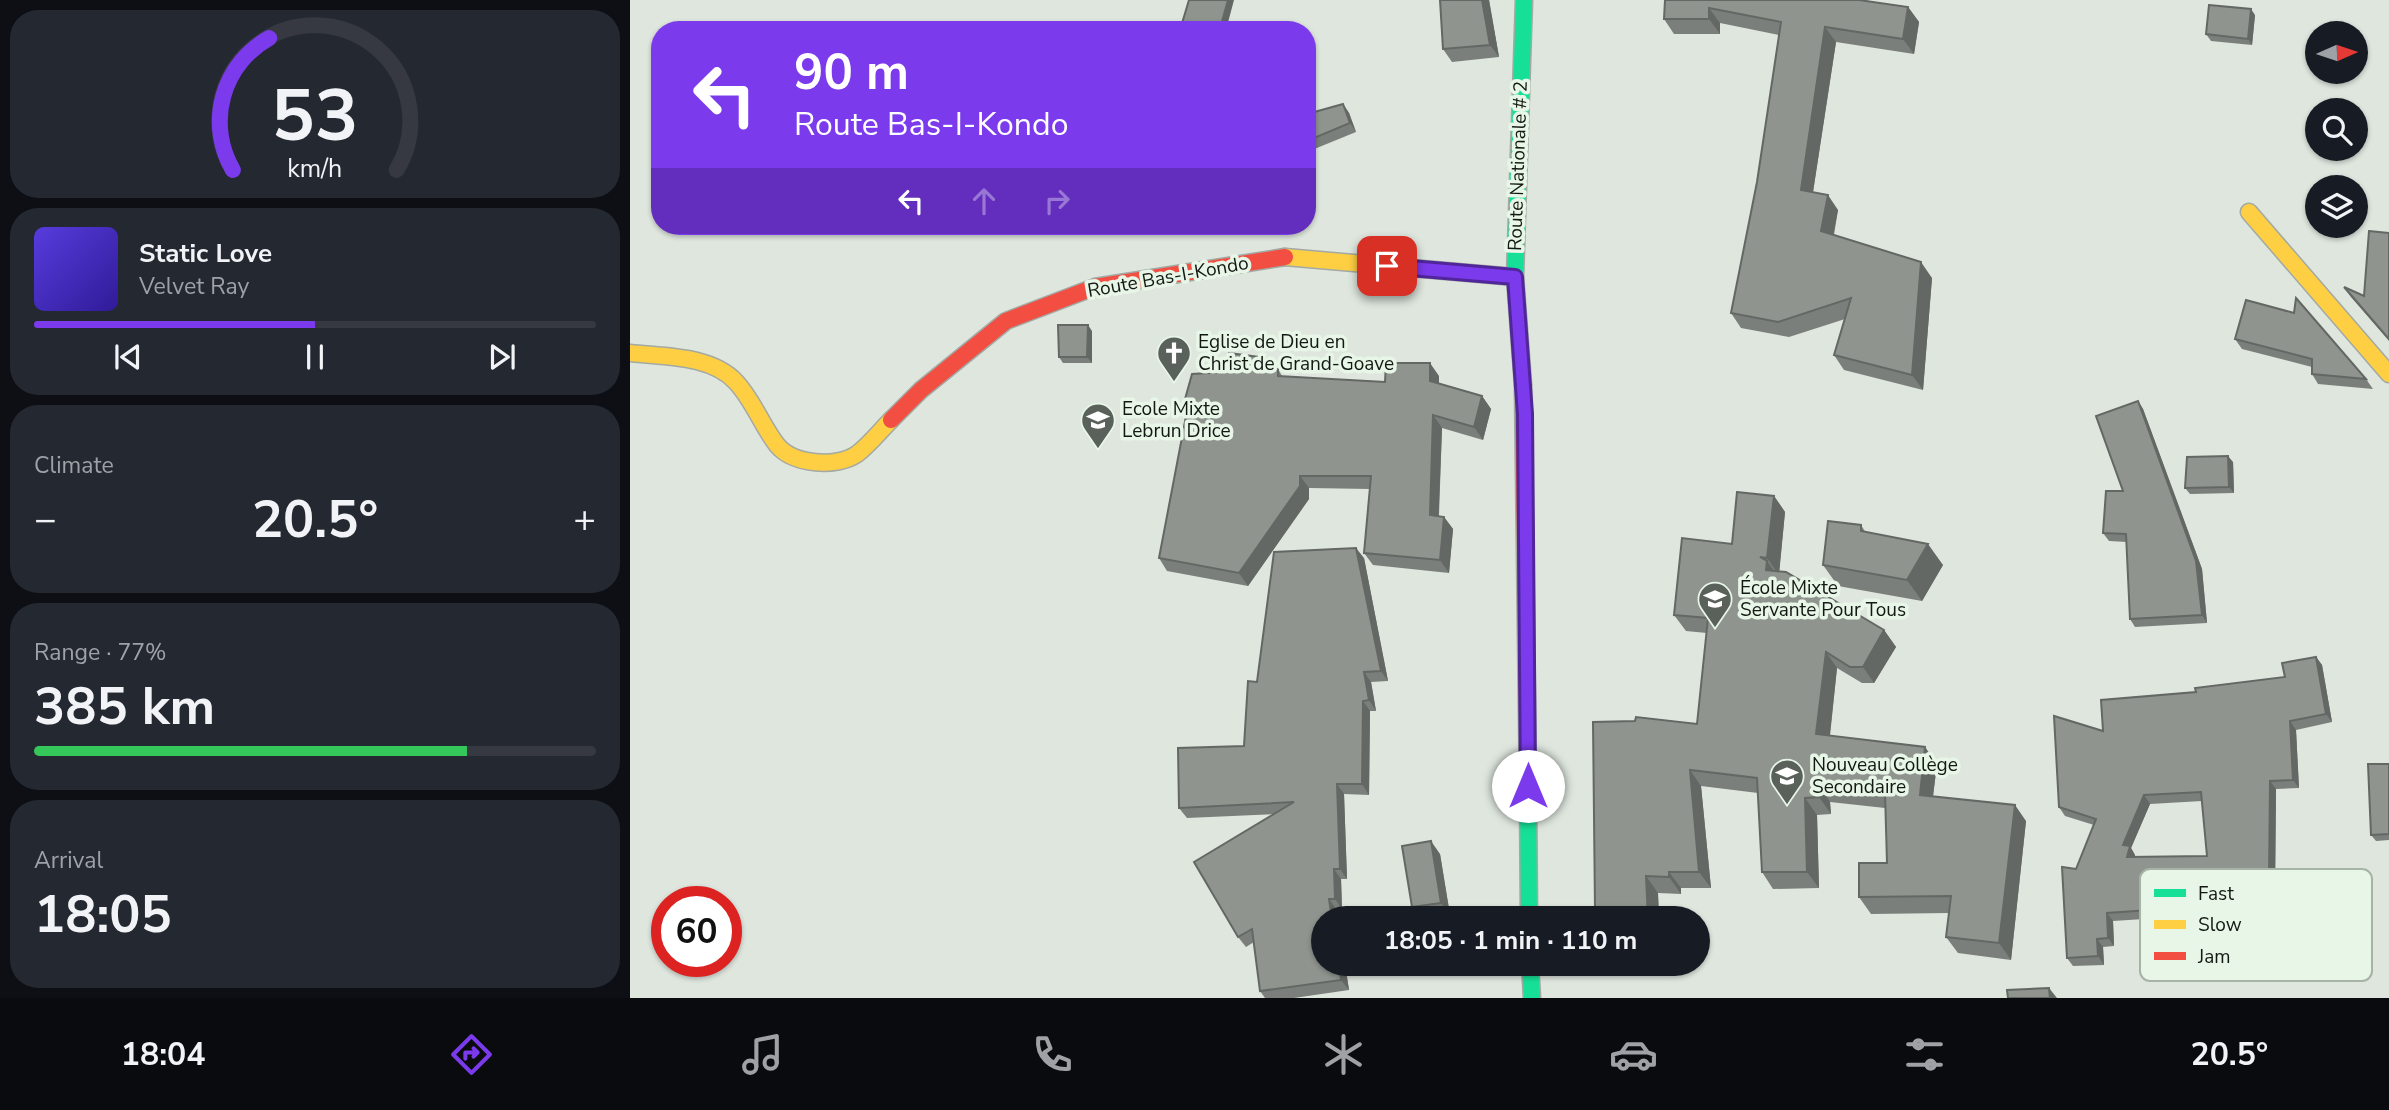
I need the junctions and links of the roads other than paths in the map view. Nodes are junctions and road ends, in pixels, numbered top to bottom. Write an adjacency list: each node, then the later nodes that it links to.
1 (1524, 0): 3 (street, Route Nationale # 2)
2 (2249, 212): 5 (street)
3 (1515, 277): 4 (street, Route Bas-I-Kondo); 6 (street, Route Nationale # 2)
4 (630, 353)
5 (2389, 374)
6 (1529, 906)
7 (1531, 976): 8 (street)
8 (1532, 998)

